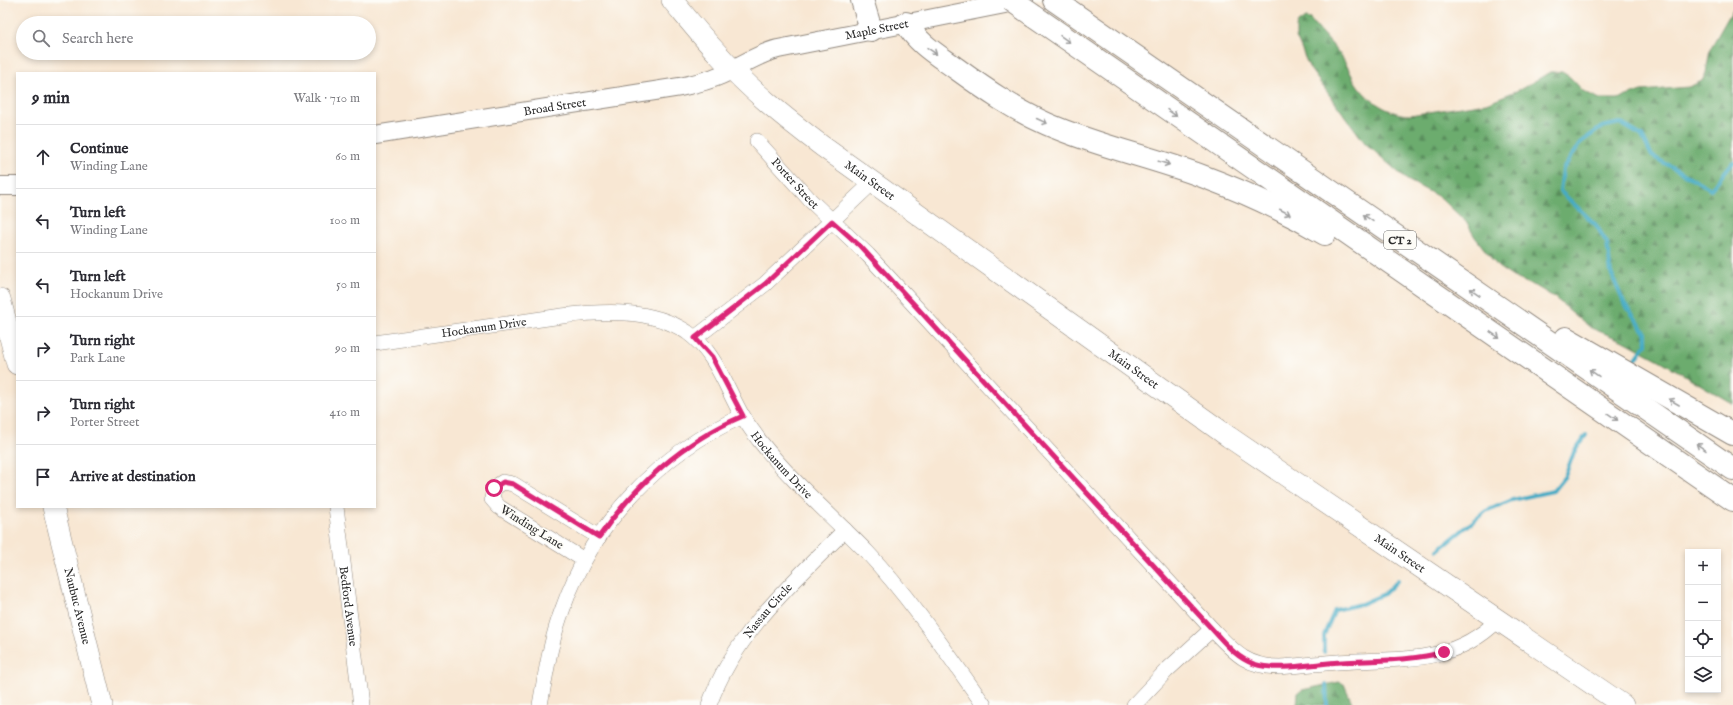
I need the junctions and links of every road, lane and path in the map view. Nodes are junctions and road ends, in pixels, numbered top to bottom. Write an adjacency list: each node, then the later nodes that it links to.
1 (672, 0): 8 (main road, Main Street)
2 (862, 0): 7 (highway)
3 (1011, 0): 5 (highway, CT 2, bridge)
4 (1061, 5): 17 (highway, CT 2, one-way to 4)
5 (1029, 8): 6 (street, Maple Street); 15 (highway, CT 2, one-way to 15)
6 (906, 23): 7 (street, Maple Street); 15 (highway, one-way to 15)
7 (871, 30): 8 (street, Maple Street)
8 (732, 69): 9 (street, Broad Street); 11 (main road, Main Street)
9 (376, 135)
10 (757, 141): 14 (street, Porter Street)
11 (873, 182): 14 (street); 30 (main road, Main Street)
12 (0, 186): 13 (street)
13 (16, 186)
14 (832, 221): 18 (street); 31 (street, Porter Street)
15 (1416, 282): 24 (highway, CT 2, one-way to 24)
16 (0, 299): 20 (main road)
17 (1493, 304): 22 (highway, one-way to 17); 23 (highway, CT 2, one-way to 17)
18 (695, 338): 19 (street, Hockanum Drive); 21 (street, Hockanum Drive)
19 (376, 343)
20 (16, 360)
21 (743, 416): 27 (street, Hockanum Drive); 28 (street)
22 (1733, 434)
23 (1733, 469)
24 (1733, 500)
25 (53, 508): 32 (main road, Naubuc Avenue)
26 (336, 508): 33 (street, Bedford Avenue)
27 (844, 530): 35 (street, Nassau Circle); 36 (street, Hockanum Drive)
28 (599, 537): 29 (street); 29 (street, Winding Lane)
29 (584, 560): 34 (street)
30 (1498, 620): 31 (street, Porter Street); 38 (main road, Main Street)
31 (1212, 629): 37 (street)
32 (102, 705)
33 (361, 705)
34 (540, 705)
35 (709, 705)
36 (984, 705)
37 (1134, 705)
38 (1623, 705)

